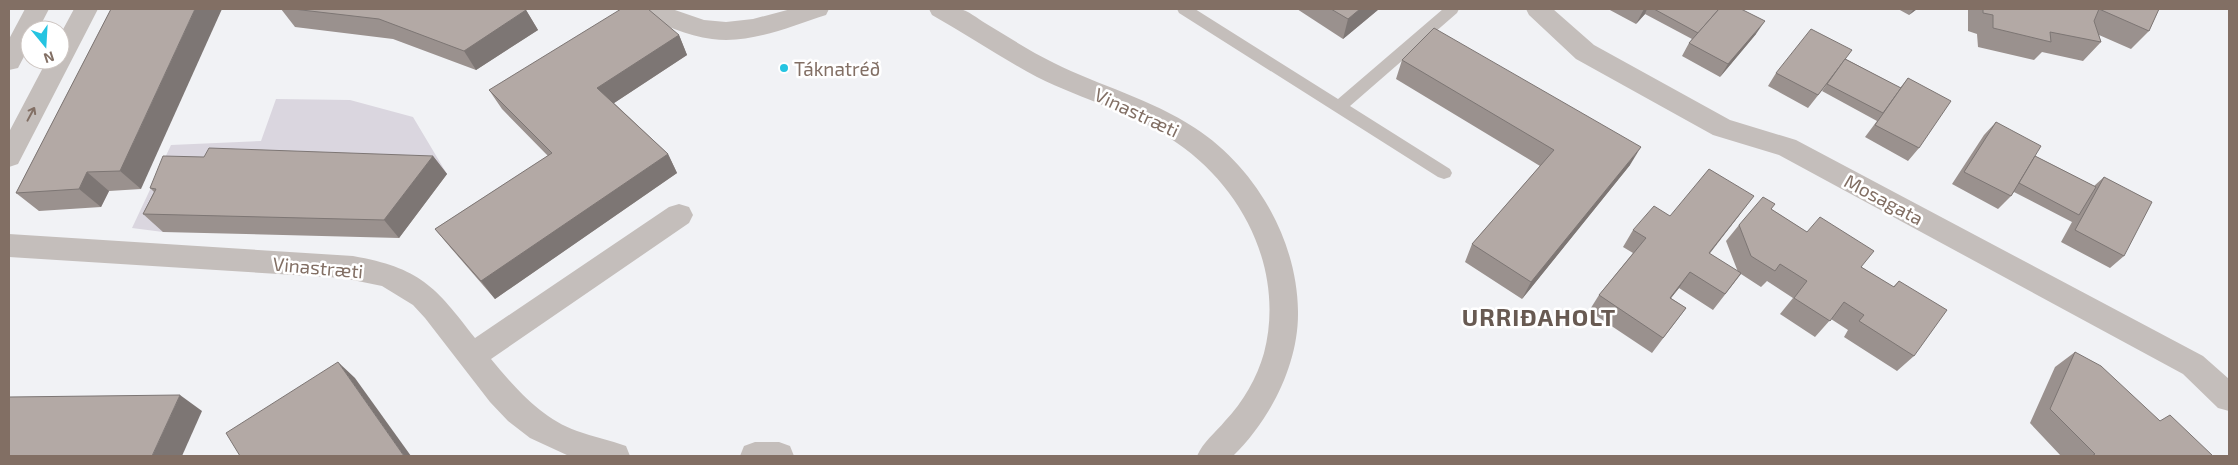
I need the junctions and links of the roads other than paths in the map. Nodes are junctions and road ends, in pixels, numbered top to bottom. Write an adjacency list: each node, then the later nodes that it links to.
1 (37, 9): 10 (street)
2 (86, 9): 9 (street)
3 (647, 9): 4 (street)
4 (817, 9)
5 (941, 9): 22 (street, Vinastræti)
6 (1184, 9): 12 (lane)
7 (1452, 9): 12 (lane)
8 (1538, 9): 18 (street, Mosagata)
9 (70, 40)
10 (9, 61)
11 (54, 70): 13 (street, one-way to 11)
12 (1340, 107): 14 (lane)
13 (9, 157)
14 (1444, 173)
15 (679, 214): 17 (street)
16 (9, 246): 17 (street, Vinastræti)
17 (472, 356): 19 (street, Vinastræti)
18 (2229, 398)
19 (615, 456)
20 (755, 456): 21 (street)
21 (779, 456)
22 (1212, 456)

